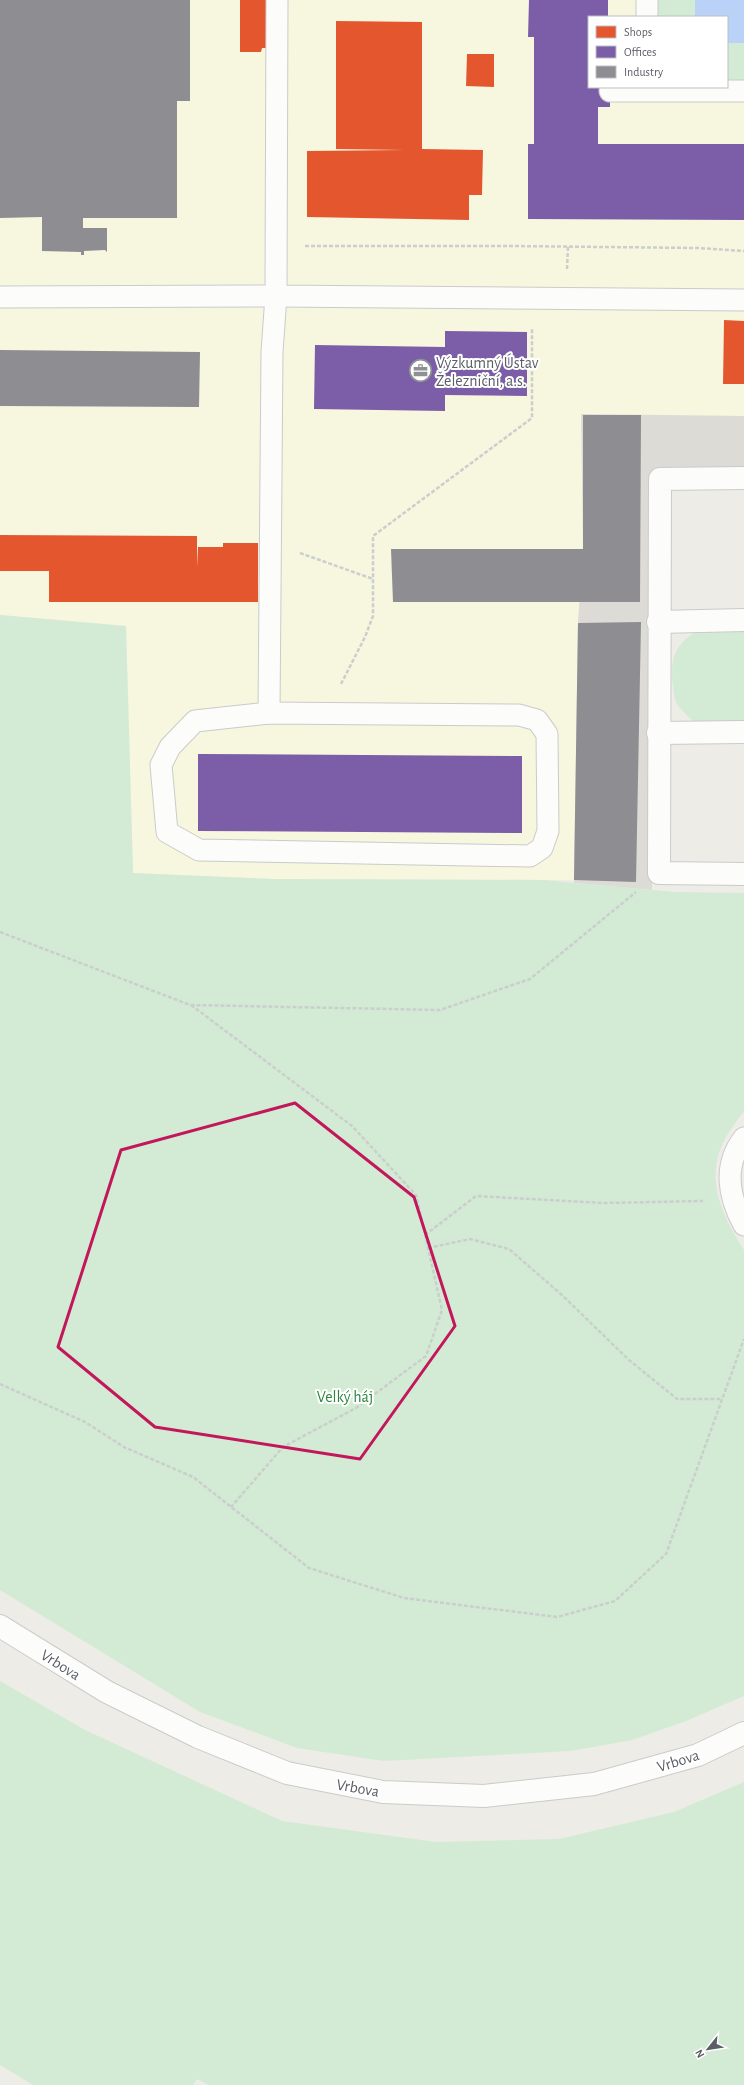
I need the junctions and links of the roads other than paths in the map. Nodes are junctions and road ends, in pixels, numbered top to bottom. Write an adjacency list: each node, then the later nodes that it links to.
1 (277, 0): 7 (lane)
2 (647, 0): 3 (lane)
3 (647, 16)
4 (646, 89): 5 (lane); 6 (lane)
5 (610, 91)
6 (744, 91)
7 (276, 296): 8 (lane); 9 (lane); 13 (lane)
8 (0, 297)
9 (744, 300)
10 (744, 478): 12 (main road)
11 (744, 620): 12 (main road)
12 (658, 622): 15 (main road)
13 (268, 713): 13 (lane)
14 (744, 732): 15 (main road)
15 (658, 733): 16 (main road)
16 (744, 874)
17 (744, 1138): 18 (lane)
18 (744, 1225)
19 (0, 1626): 20 (main road, Vrbova)
20 (744, 1733)

